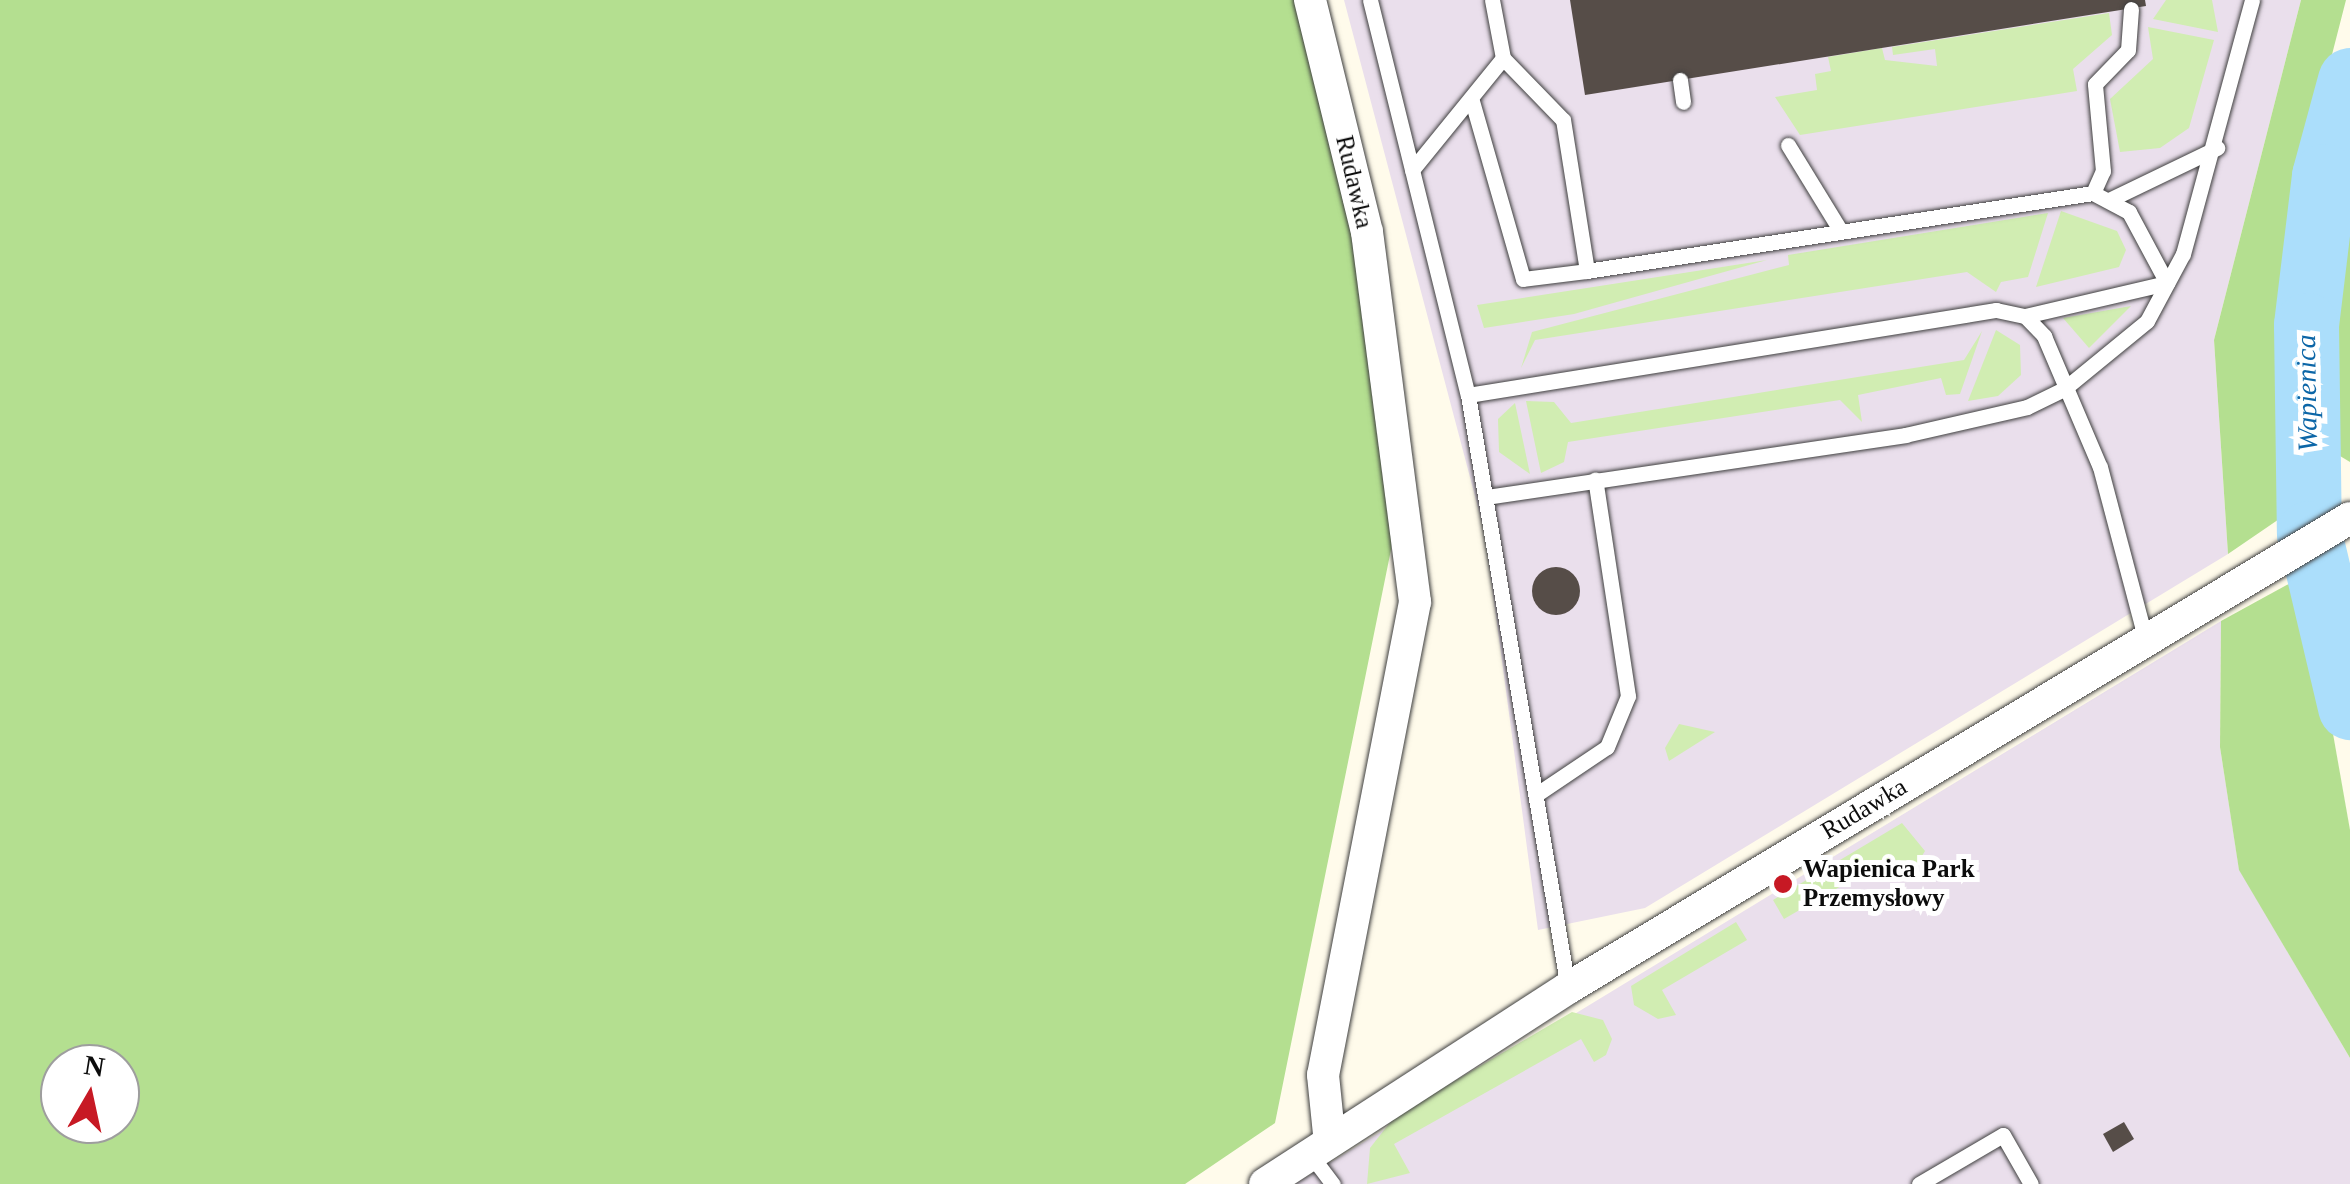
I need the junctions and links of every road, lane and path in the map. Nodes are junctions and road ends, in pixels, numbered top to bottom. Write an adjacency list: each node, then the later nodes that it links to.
1 (1310, 0): 27 (street, Rudawka)
2 (1370, 0): 12 (lane)
3 (1492, 0): 6 (lane)
4 (2252, 0): 11 (lane)
5 (2130, 9): 13 (lane)
6 (1503, 58): 8 (lane); 16 (lane)
7 (1680, 80): 9 (lane)
8 (1472, 100): 12 (lane); 16 (lane)
9 (1683, 102)
10 (1788, 145): 15 (lane)
11 (2217, 148): 14 (lane); 17 (lane)
12 (1412, 170): 20 (lane)
13 (2093, 193): 14 (lane); 15 (lane)
14 (2111, 199): 17 (lane)
15 (1840, 230): 16 (lane)
16 (1586, 271)
17 (2168, 283): 18 (lane); 19 (lane)
18 (2025, 316): 19 (lane); 20 (lane)
19 (2064, 388): 21 (lane); 24 (lane)
20 (1468, 394): 22 (lane)
21 (1594, 480): 22 (lane); 25 (lane)
22 (1486, 497): 25 (lane)
23 (2350, 518): 24 (street, Rudawka)
24 (2146, 640): 26 (street, Rudawka)
25 (1536, 794): 26 (lane)
26 (1568, 988): 27 (street, Rudawka)
27 (1319, 1142): 28 (street, Rudawka); 29 (lane)
28 (1265, 1184)
29 (1333, 1184)
30 (1919, 1184): 31 (lane)
31 (2031, 1184)

